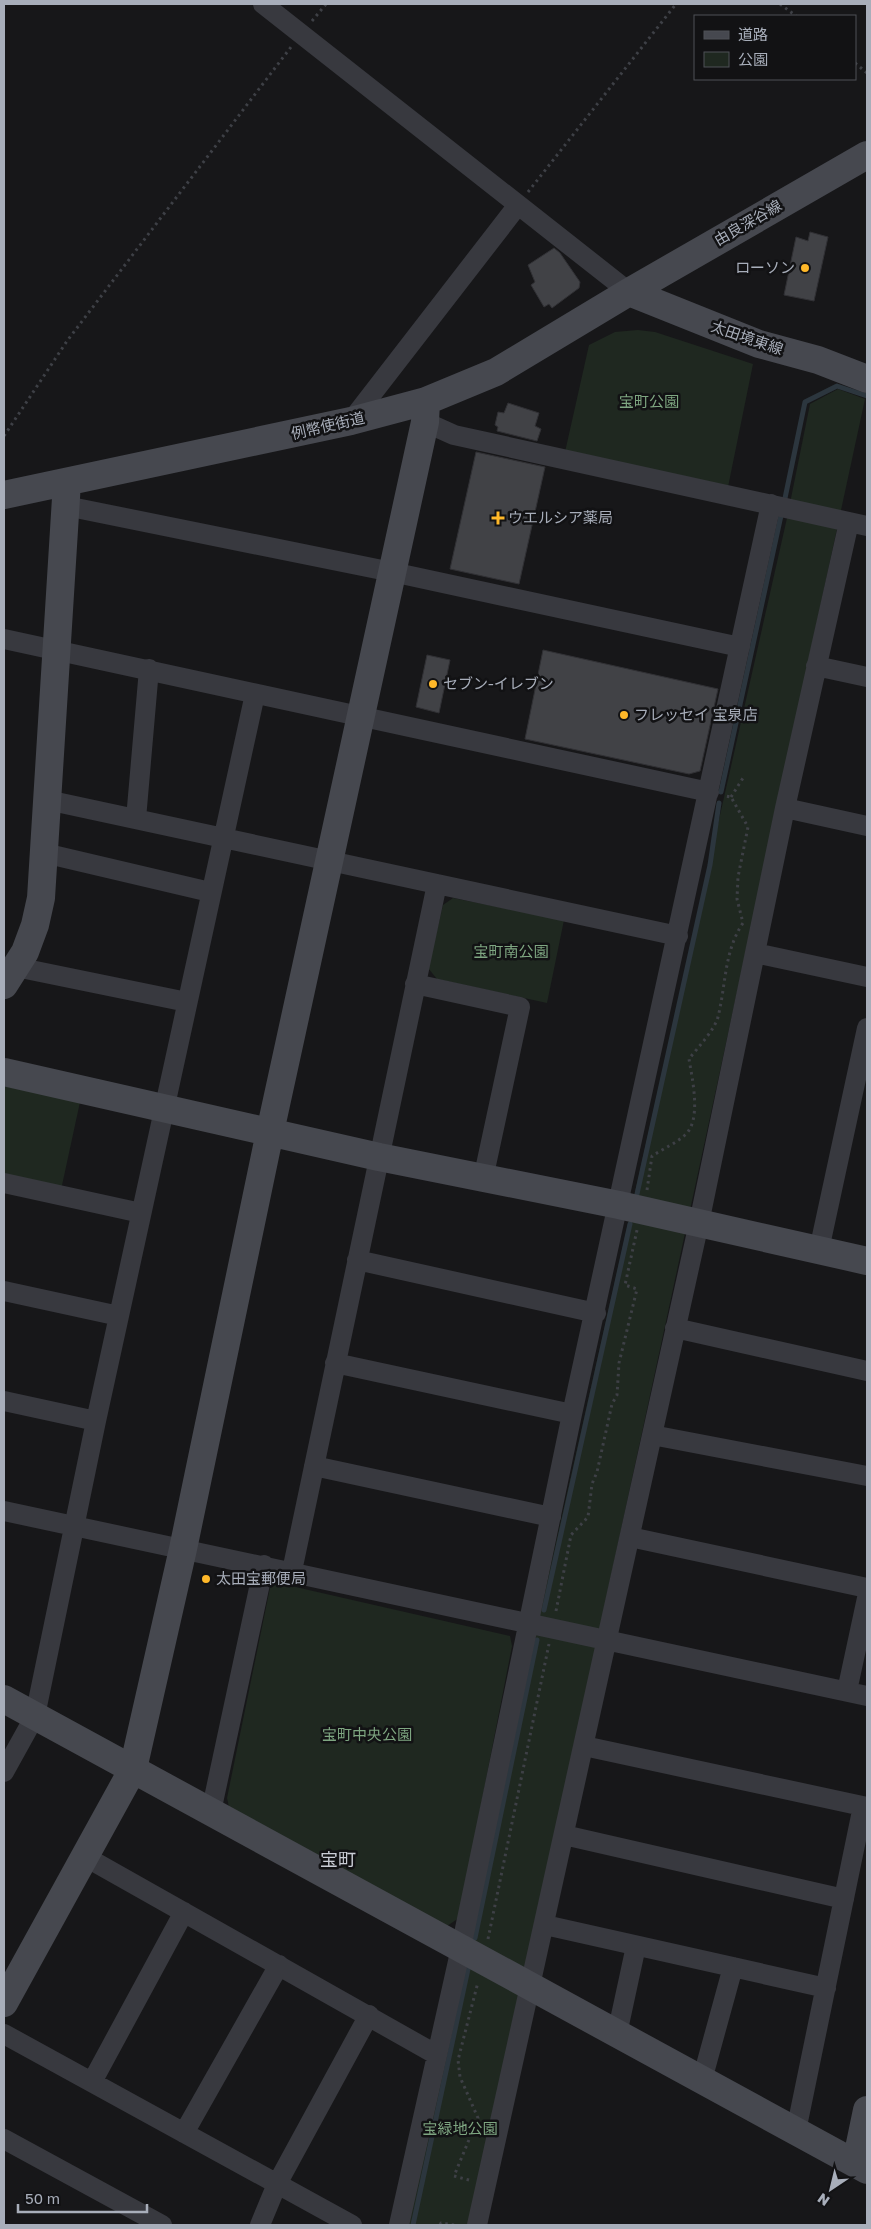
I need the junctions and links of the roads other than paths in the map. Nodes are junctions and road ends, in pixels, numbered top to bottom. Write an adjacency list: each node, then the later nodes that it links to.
1 (264, 4): 3 (street)
2 (867, 155): 4 (street, 由良深谷線)
3 (518, 205): 4 (street); 7 (street)
4 (629, 292): 5 (street, 太田境東線); 6 (street, 例幣使街道)
5 (867, 379)
6 (425, 412): 7 (street, 例幣使街道); 10 (street); 12 (street)
7 (351, 422): 8 (street, 例幣使街道)
8 (67, 494): 9 (street, 例幣使街道); 12 (street); 15 (street)
9 (4, 495)
10 (771, 504): 11 (street); 14 (street)
11 (858, 524): 16 (street)
12 (392, 572): 14 (street); 20 (street)
13 (4, 639): 15 (street)
14 (740, 647): 21 (street)
15 (58, 649): 17 (street); 22 (street)
16 (816, 666): 18 (street); 23 (street)
17 (149, 669): 19 (street); 24 (street)
18 (867, 677)
19 (255, 694): 20 (street); 26 (street)
20 (361, 716): 21 (street); 28 (street)
21 (709, 792): 31 (street)
22 (47, 800): 24 (street); 27 (street)
23 (785, 808): 25 (street); 32 (street)
24 (136, 819): 26 (street)
25 (867, 826)
26 (222, 838): 28 (street); 30 (street)
27 (44, 853): 30 (street); 33 (street)
28 (329, 861): 29 (street); 40 (street)
29 (437, 884): 31 (street); 35 (street)
30 (210, 892): 36 (street)
31 (678, 936): 44 (street)
32 (755, 953): 34 (street); 46 (street)
33 (10, 976): 36 (street)
34 (867, 977)
35 (415, 984): 41 (street); 42 (street)
36 (186, 1002): 39 (street)
37 (867, 1028): 47 (street)
38 (4, 1072): 39 (street)
39 (163, 1109): 40 (street); 45 (street)
40 (270, 1132): 41 (street); 66 (street)
41 (379, 1157): 42 (street); 48 (street)
42 (483, 1179): 44 (street)
43 (4, 1183): 45 (street)
44 (630, 1208): 46 (street); 51 (street)
45 (141, 1212): 52 (street)
46 (699, 1223): 47 (street); 53 (street)
47 (818, 1250): 49 (street)
48 (357, 1260): 51 (street); 54 (street)
49 (867, 1261)
50 (4, 1291): 52 (street)
51 (596, 1312): 57 (street)
52 (119, 1316): 58 (street)
53 (675, 1328): 55 (street); 59 (street)
54 (335, 1363): 57 (street); 60 (street)
55 (867, 1371)
56 (4, 1401): 58 (street)
57 (572, 1414): 63 (street)
58 (96, 1422): 64 (street)
59 (652, 1436): 61 (street); 65 (street)
60 (314, 1466): 63 (street); 68 (street)
61 (867, 1476)
62 (4, 1511): 64 (street)
63 (551, 1516): 71 (street)
64 (74, 1526): 66 (street); 76 (street)
65 (630, 1537): 69 (street); 72 (street)
66 (183, 1549): 67 (street); 78 (street)
67 (264, 1565): 68 (street); 81 (street)
68 (292, 1571): 71 (street)
69 (867, 1588)
70 (867, 1598): 73 (street)
71 (529, 1622): 72 (street); 88 (street)
72 (608, 1641): 73 (street); 77 (street)
73 (847, 1691): 74 (street)
74 (867, 1696)
75 (4, 1699): 76 (street)
76 (35, 1716): 78 (street); 79 (street)
77 (584, 1746): 80 (street); 82 (street)
78 (133, 1769): 81 (street); 83 (street)
79 (4, 1772)
80 (865, 1806): 84 (street)
81 (212, 1812): 88 (street)
82 (564, 1835): 84 (street); 86 (street)
83 (84, 1856): 85 (street); 93 (street)
84 (844, 1898): 92 (street)
85 (184, 1912): 89 (street); 99 (street)
86 (545, 1925): 87 (street); 91 (street)
87 (636, 1946): 90 (street); 96 (street)
88 (472, 1954): 91 (street); 97 (street)
89 (279, 1965): 94 (street); 102 (street)
90 (733, 1967): 92 (street); 98 (street)
91 (529, 1985): 96 (street); 111 (street)
92 (826, 1988): 101 (street)
93 (4, 2003)
94 (369, 2015): 97 (street); 105 (street)
95 (4, 2034): 99 (street)
96 (617, 2034): 98 (street)
97 (438, 2054): 110 (street)
98 (702, 2080): 101 (street)
99 (92, 2082): 102 (street)
100 (867, 2110): 104 (street)
101 (796, 2131): 104 (street)
102 (184, 2133): 105 (street)
103 (4, 2139): 106 (street)
104 (861, 2166)
105 (277, 2184): 108 (street); 109 (street)
106 (142, 2220): 107 (street)
107 (162, 2225)
108 (260, 2225)
109 (352, 2225)
110 (399, 2225)
111 (477, 2225)

